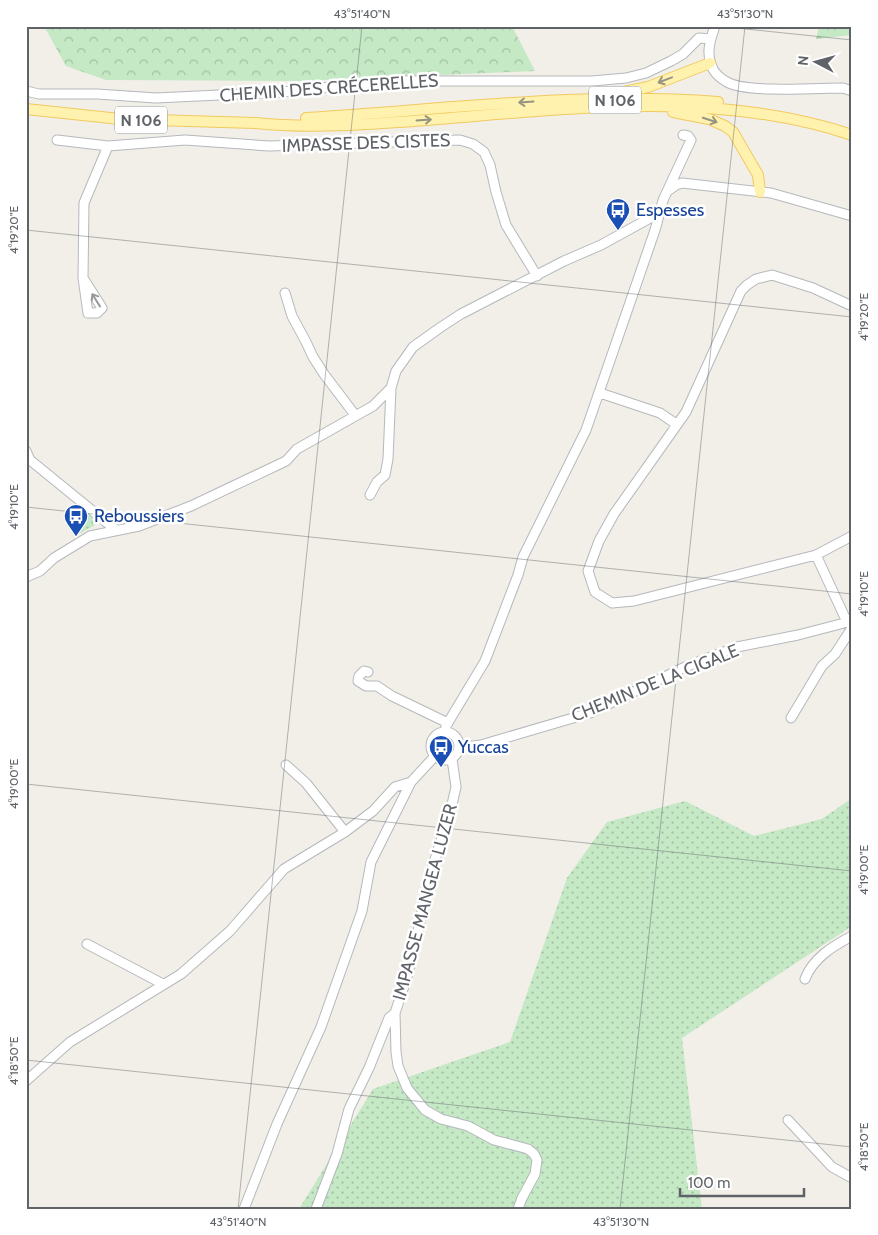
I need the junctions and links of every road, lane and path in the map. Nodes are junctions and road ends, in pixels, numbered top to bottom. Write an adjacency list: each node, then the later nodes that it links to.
1 (715, 26): 2 (street)
2 (711, 39): 3 (street); 4 (street, CHEMIN DES CRÉCERELLES)
3 (710, 63): 5 (street); 6 (main road, one-way to 6)
4 (26, 91)
5 (852, 91)
6 (551, 101): 9 (main road, N 106, one-way to 9); 10 (main road, N 106)
7 (627, 107): 9 (main road, N 106, one-way to 7); 12 (main road, N 106); 16 (main road, one-way to 16)
8 (26, 109): 9 (main road, N 106)
9 (256, 123)
10 (852, 128)
11 (683, 134): 15 (street)
12 (852, 135)
13 (57, 140): 14 (street, IMPASSE DES CISTES)
14 (108, 146): 19 (street, IMPASSE DES CISTES); 20 (street)
15 (669, 190): 16 (street); 17 (street)
16 (760, 192): 18 (street)
17 (661, 212): 19 (street); 24 (street)
18 (852, 216)
19 (537, 276): 23 (street)
20 (83, 278)
21 (285, 293): 25 (street)
22 (852, 306): 26 (street)
23 (391, 388): 25 (street); 28 (street)
24 (600, 393): 26 (street); 36 (street)
25 (355, 415): 29 (street)
26 (676, 424): 31 (street)
27 (26, 451): 29 (street)
28 (370, 495)
29 (116, 530): 32 (street)
30 (852, 536): 31 (street)
31 (816, 554): 33 (street)
32 (26, 577)
33 (850, 623): 35 (street); 37 (street, CHEMIN DE LA CIGALE)
34 (368, 672): 36 (street)
35 (791, 718)
36 (447, 728): 37 (street); 38 (street)
37 (459, 748): 39 (street)
38 (435, 756): 39 (street); 41 (street)
39 (452, 759): 47 (street, IMPASSE MANGEA LUZER)
40 (286, 765): 42 (street)
41 (411, 782): 42 (street); 51 (street)
42 (345, 832): 46 (street)
43 (852, 936): 45 (street)
44 (87, 944): 46 (street)
45 (805, 979)
46 (163, 984): 48 (street)
47 (395, 1013): 52 (street, IMPASSE MANGEA LUZER); 53 (street)
48 (26, 1081)
49 (788, 1120): 50 (street)
50 (852, 1178)
51 (244, 1209)
52 (316, 1209)
53 (518, 1209)

